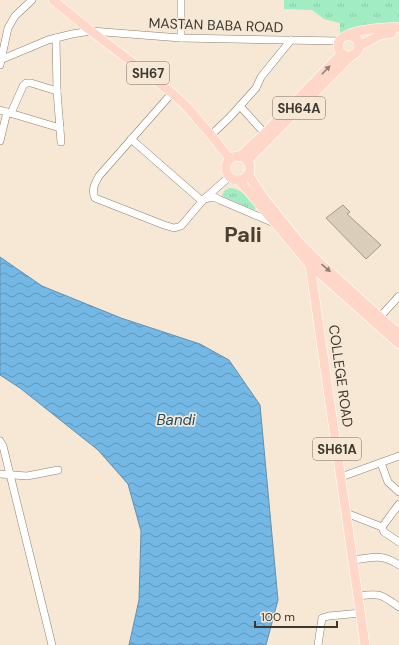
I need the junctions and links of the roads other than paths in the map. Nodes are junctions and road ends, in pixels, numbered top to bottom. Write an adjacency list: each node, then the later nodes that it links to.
1 (32, 0): 14 (street)
2 (181, 0): 8 (street)
3 (57, 1): 5 (main road, SH67)
4 (399, 27): 9 (main road)
5 (91, 31): 7 (street, MASTAN BABA ROAD); 8 (street, MASTAN BABA ROAD); 16 (main road, SH67)
6 (399, 33): 11 (main road, SH64A)
7 (56, 38): 14 (street, MASTAN BABA ROAD); 15 (street)
8 (181, 38): 10 (street, MASTAN BABA ROAD)
9 (344, 38): 10 (street, MASTAN BABA ROAD); 11 (main road); 12 (main road)
10 (291, 40): 17 (street)
11 (359, 46): 13 (main road, SH64A)
12 (342, 53): 13 (main road); 21 (main road, SH64A, one-way to 12)
13 (351, 56): 21 (main road, SH64A)
14 (1, 61)
15 (56, 91): 18 (street); 19 (street)
16 (172, 93): 20 (main road, SH67); 22 (street)
17 (240, 106): 20 (street); 21 (street)
18 (6, 112): 19 (street); 23 (street)
19 (60, 128): 24 (street)
20 (211, 135): 25 (main road, SH67)
21 (267, 136): 25 (main road, SH64A)
22 (131, 139): 29 (street); 29 (street)
23 (0, 141)
24 (61, 142)
25 (239, 159): 26 (main road); 27 (main road)
26 (248, 174): 28 (main road); 31 (main road)
27 (229, 177): 28 (main road); 29 (street)
28 (239, 180): 30 (main road)
29 (203, 200): 30 (street)
30 (275, 224): 32 (main road)
31 (310, 253): 32 (main road, COLLEGE ROAD / SH61A); 34 (main road, one-way to 34)
32 (310, 265): 36 (main road); 43 (main road, COLLEGE ROAD / SH61A)
33 (399, 296): 34 (street)
34 (380, 317): 35 (main road)
35 (399, 334)
36 (399, 344)
37 (0, 441): 42 (street)
38 (399, 456): 39 (street)
39 (381, 463): 43 (street); 44 (street)
40 (58, 470): 42 (street)
41 (0, 474): 42 (street)
42 (10, 475): 54 (street)
43 (341, 477): 46 (main road, COLLEGE ROAD / SH61A)
44 (399, 492)
45 (399, 504): 47 (street)
46 (346, 513): 47 (street); 49 (main road, COLLEGE ROAD / SH61A)
47 (382, 527): 48 (street)
48 (399, 542)
49 (353, 560): 50 (street); 51 (main road, COLLEGE ROAD / SH61A)
50 (399, 565)
51 (358, 596): 52 (street); 53 (main road, COLLEGE ROAD / SH61A)
52 (399, 607)
53 (361, 613): 55 (street); 56 (main road, COLLEGE ROAD / SH61A)
54 (52, 645)
55 (318, 645)
56 (365, 645)

